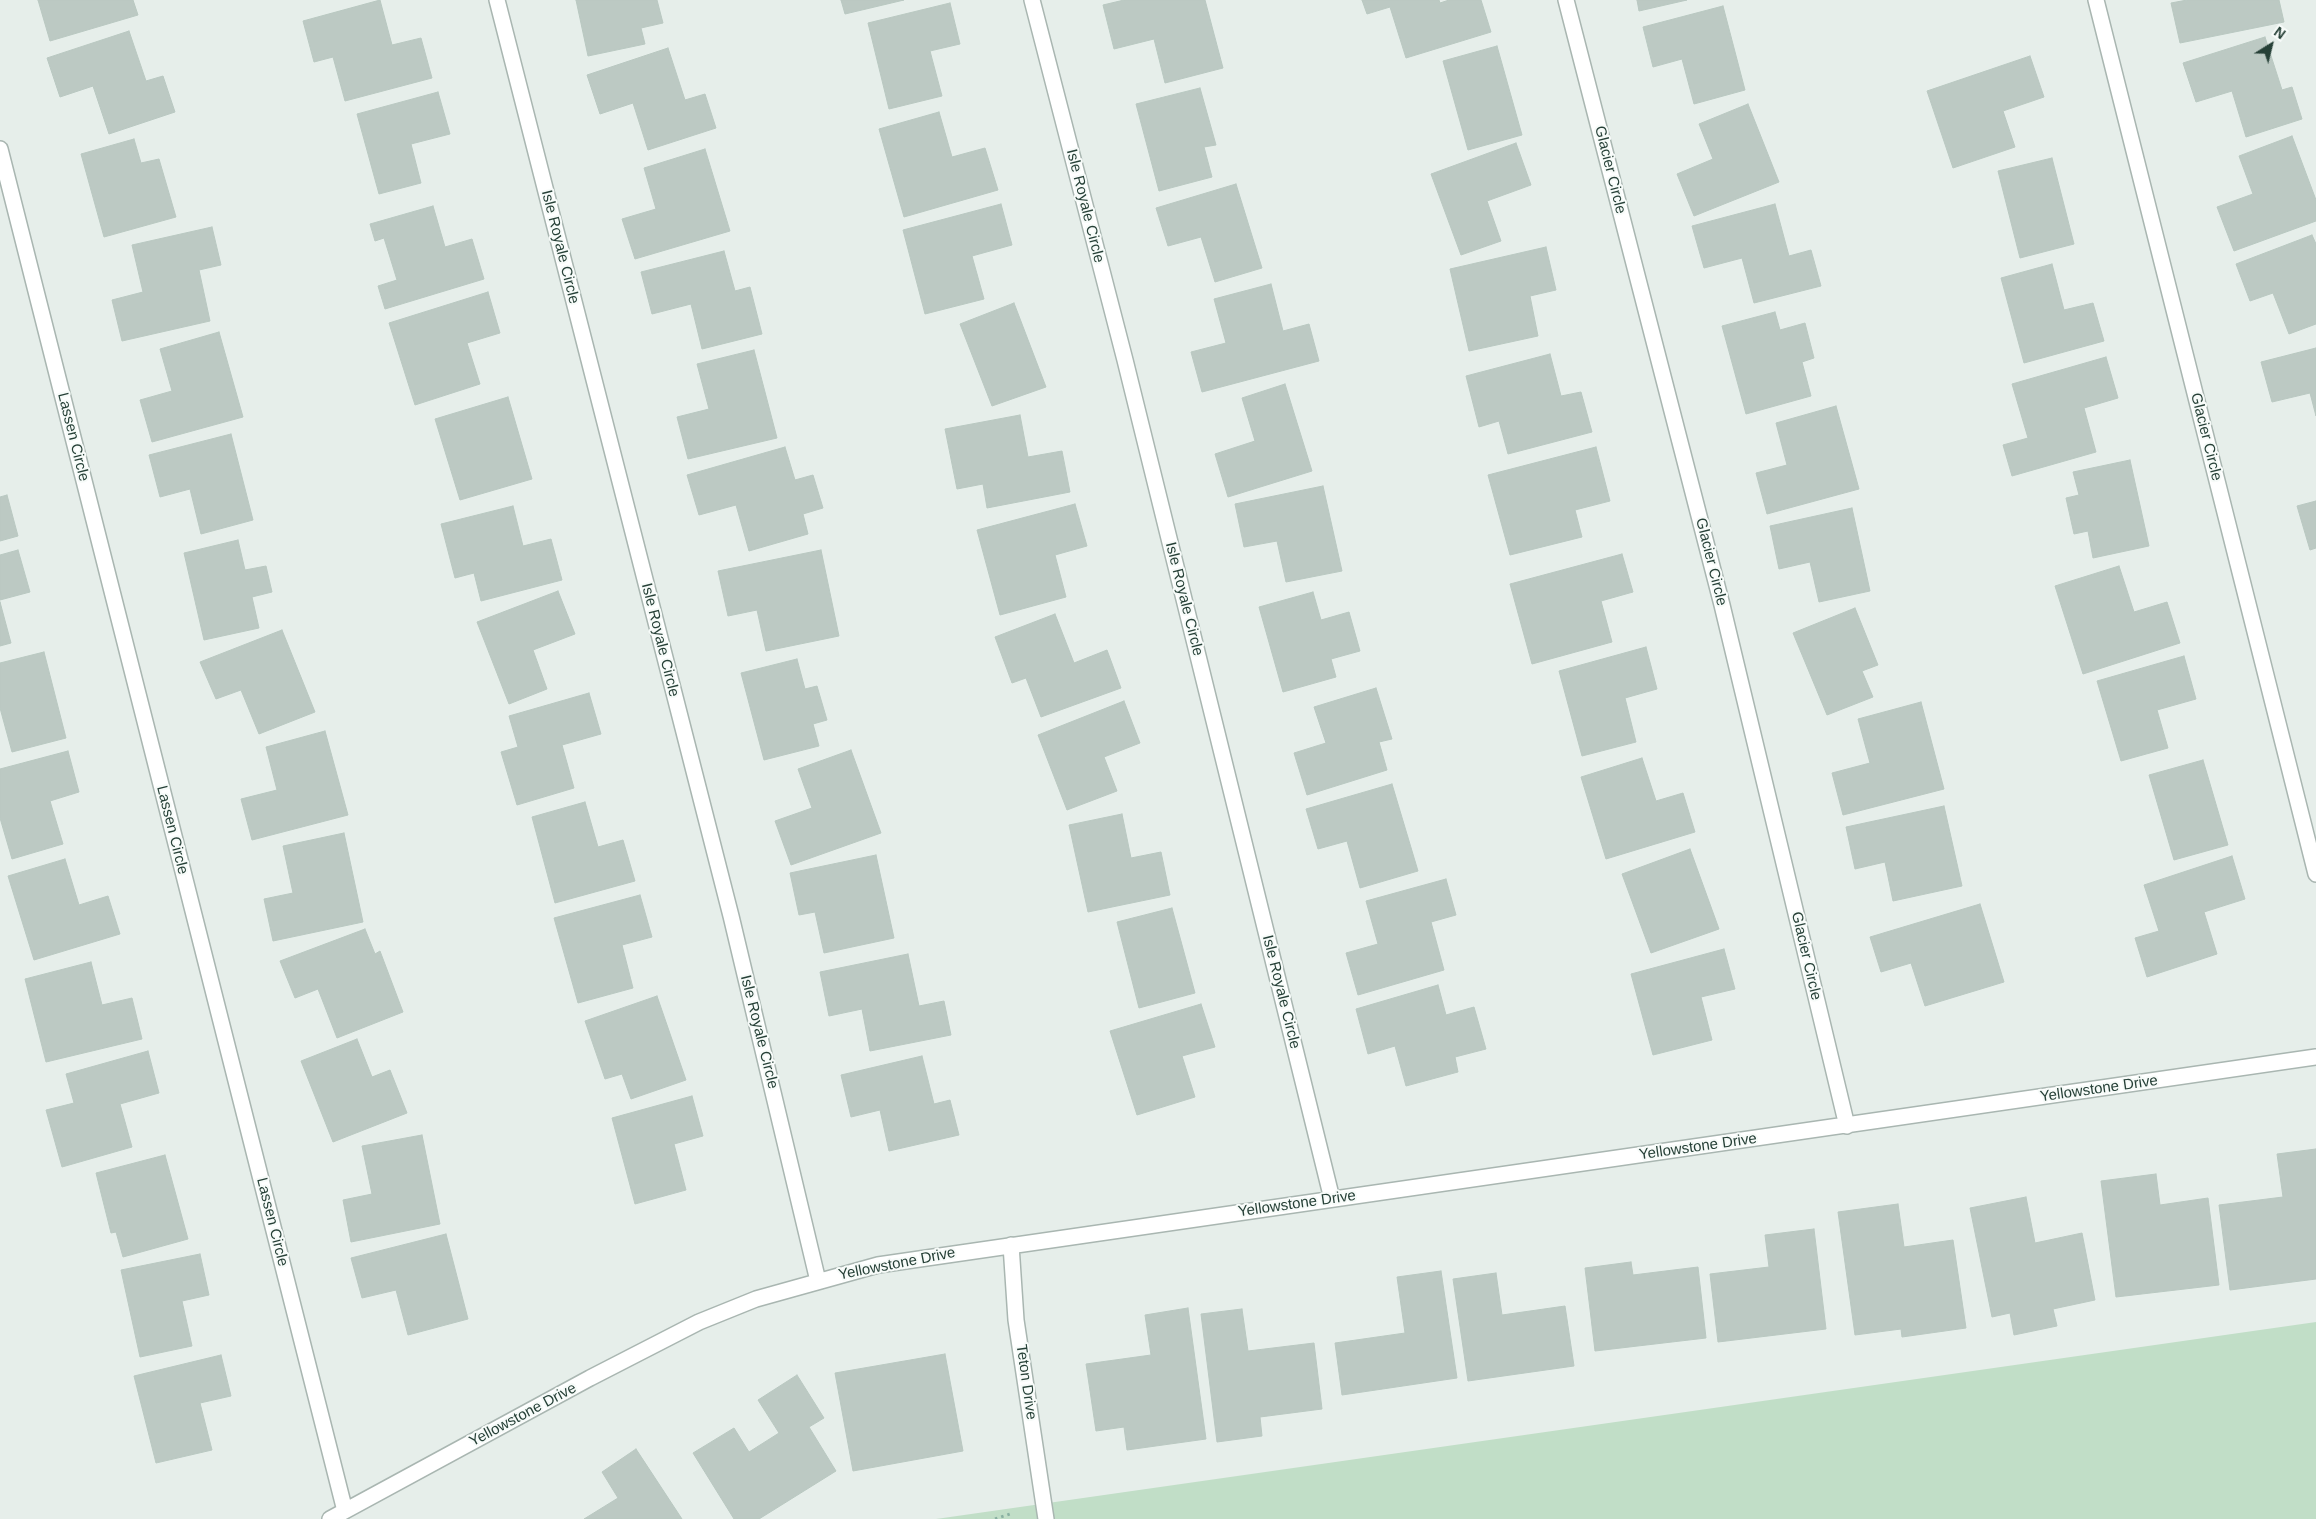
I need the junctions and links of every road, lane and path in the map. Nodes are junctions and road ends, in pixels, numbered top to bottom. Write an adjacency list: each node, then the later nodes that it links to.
1 (497, 0): 11 (street, Isle Royale Circle)
2 (1032, 0): 9 (street, Isle Royale Circle)
3 (1566, 0): 8 (street, Glacier Circle)
4 (2096, 0): 6 (street, Glacier Circle)
5 (0, 149): 12 (street, Lassen Circle)
6 (2316, 874)
7 (2316, 1057): 8 (street, Yellowstone Drive)
8 (1847, 1126): 9 (street, Yellowstone Drive)
9 (1332, 1199): 10 (street, Yellowstone Drive)
10 (1012, 1245): 11 (street, Yellowstone Drive); 16 (street, Teton Drive)
11 (818, 1280): 12 (street, Yellowstone Drive)
12 (345, 1511): 14 (street, Yellowstone Drive)
13 (1013, 1513): 15 (path)
14 (330, 1519)
15 (995, 1519)
16 (1046, 1519)

